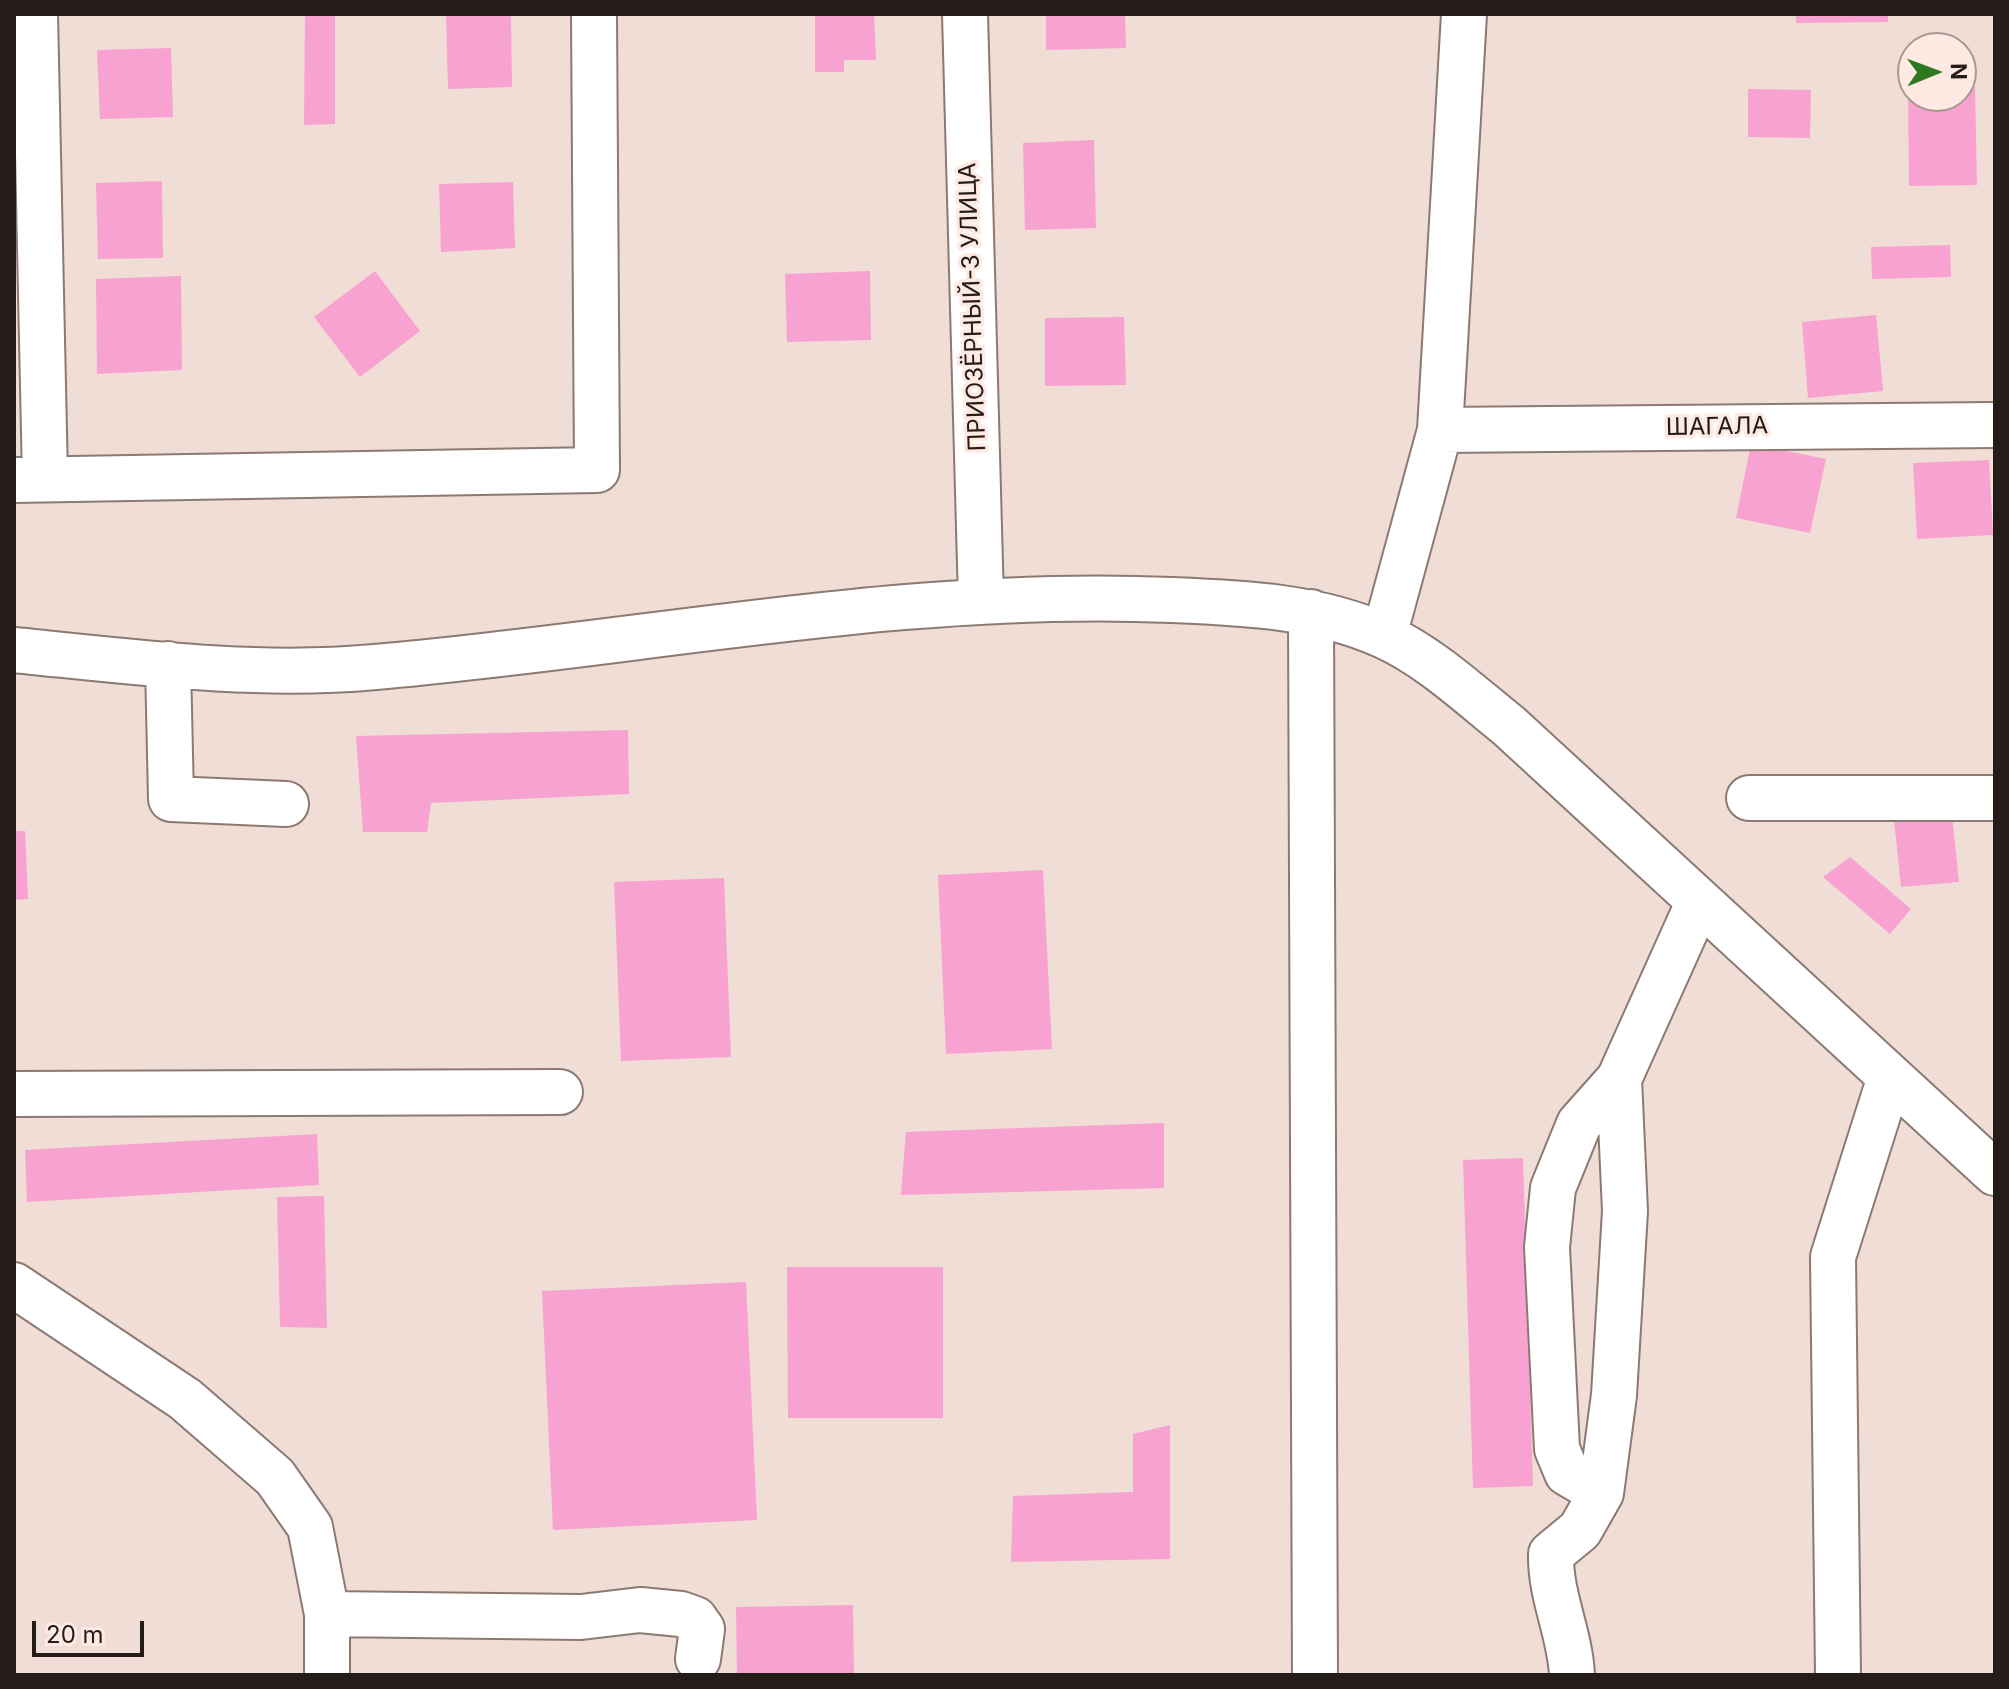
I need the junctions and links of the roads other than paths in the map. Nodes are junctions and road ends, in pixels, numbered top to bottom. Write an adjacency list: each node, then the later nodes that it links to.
1 (35, 14): 7 (street)
2 (594, 14): 7 (street)
3 (965, 14): 8 (street, ПРИОЗЁРНЫЙ-3 УЛИЦА)
4 (1464, 14): 6 (street)
5 (1995, 425): 6 (street, ШАГАЛА)
6 (1440, 430): 10 (street)
7 (29, 480)
8 (981, 601): 9 (street); 12 (street)
9 (1311, 612): 10 (street); 27 (street)
10 (1384, 636): 16 (street)
11 (14, 650): 12 (street)
12 (168, 664): 15 (street)
13 (1749, 798): 14 (street)
14 (1995, 798)
15 (286, 804)
16 (1699, 901): 17 (street); 18 (street)
17 (1890, 1077): 21 (street); 29 (street)
18 (1619, 1079): 23 (street); 23 (street)
19 (560, 1092): 20 (street)
20 (14, 1094)
21 (1995, 1173)
22 (14, 1285): 24 (street)
23 (1601, 1493): 28 (street)
24 (327, 1614): 25 (street); 26 (street)
25 (698, 1659)
26 (327, 1675)
27 (1315, 1675)
28 (1572, 1675)
29 (1838, 1675)

